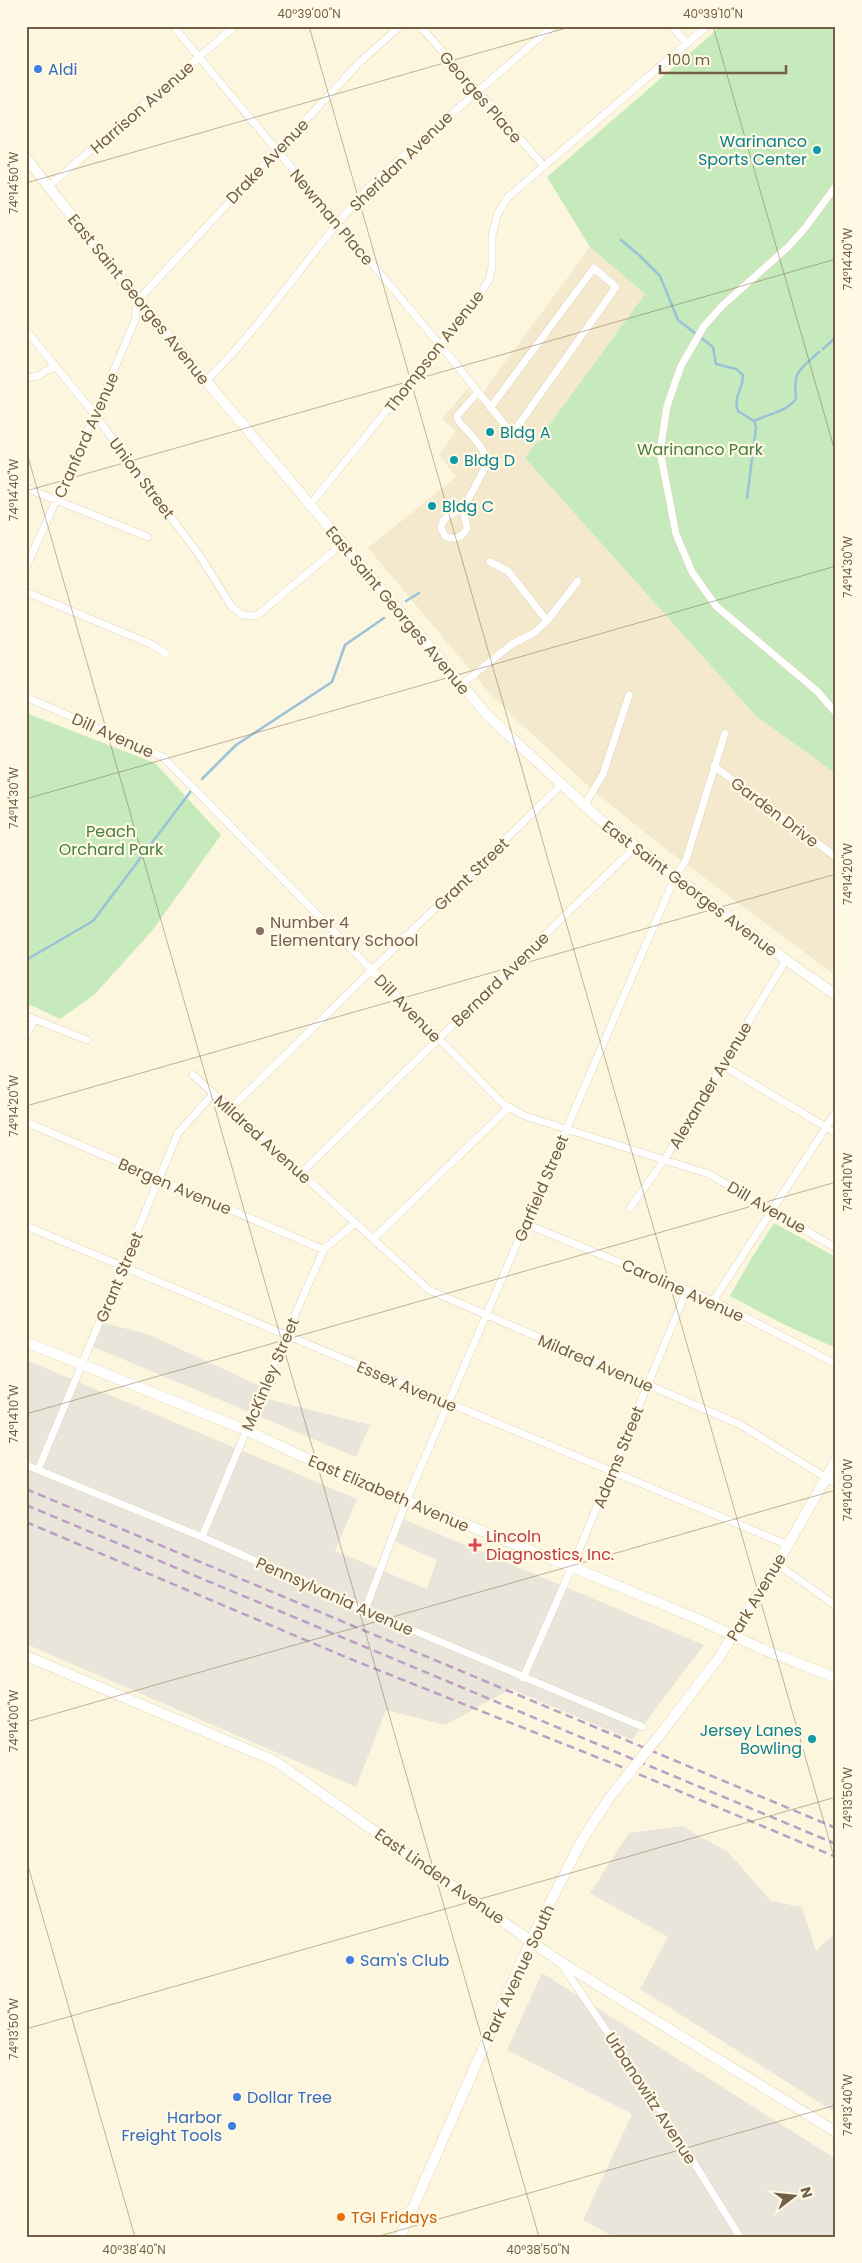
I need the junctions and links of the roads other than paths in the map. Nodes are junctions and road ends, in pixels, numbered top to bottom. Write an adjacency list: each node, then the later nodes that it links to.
1 (172, 26): 9 (street, Newman Place)
2 (235, 26): 9 (street, Harrison Avenue)
3 (400, 26): 11 (street, Drake Avenue)
4 (420, 26): 10 (street, Georges Place)
5 (553, 26): 10 (street, Sheridan Avenue)
6 (672, 26): 8 (street)
7 (707, 26): 8 (street, Thompson Avenue)
8 (687, 44): 13 (street, Thompson Avenue)
9 (198, 58): 11 (street, Newman Place); 14 (street, Harrison Avenue)
10 (476, 92): 13 (street, Georges Place); 16 (street, Sheridan Avenue)
11 (277, 152): 16 (street, Newman Place); 17 (street, Drake Avenue)
12 (26, 158): 14 (street, East Saint Georges Avenue)
13 (544, 166): 19 (street, Thompson Avenue)
14 (49, 186): 17 (street, East Saint Georges Avenue)
15 (836, 186): 41 (street)
16 (338, 224): 19 (street, Newman Place); 22 (street, Sheridan Avenue)
17 (138, 300): 22 (street, East Saint Georges Avenue); 25 (street, Cranford Avenue)
18 (26, 330): 20 (street, Union Street)
19 (440, 345): 23 (street, Newman Place); 28 (street, Thompson Avenue)
20 (54, 366): 21 (street); 25 (street, Union Street)
21 (26, 378)
22 (206, 381): 28 (street, East Saint Georges Avenue)
23 (478, 392): 24 (street, Newman Place); 29 (street)
24 (490, 408): 24 (street, Newman Place)
25 (95, 415): 27 (street, Cranford Avenue); 31 (street, Union Street)
26 (26, 488): 27 (street)
27 (57, 500): 30 (street); 33 (street, Cranford Avenue)
28 (310, 506): 31 (street, East Saint Georges Avenue)
29 (463, 509): 29 (street)
30 (148, 537)
31 (342, 544): 38 (street, East Saint Georges Avenue)
32 (490, 562): 36 (street)
33 (26, 567)
34 (578, 581): 36 (street)
35 (26, 592): 37 (street)
36 (547, 621): 38 (street)
37 (166, 654)
38 (461, 686): 44 (street, East Saint Georges Avenue)
39 (629, 695): 45 (street)
40 (26, 697): 50 (street, Dill Avenue)
41 (836, 713)
42 (725, 733): 43 (street, Garfield Street)
43 (714, 766): 47 (street, Garden Drive); 48 (street, Garfield Street)
44 (562, 786): 45 (street, East Saint Georges Avenue); 50 (street, Grant Street)
45 (584, 806): 46 (street, East Saint Georges Avenue)
46 (635, 847): 48 (street, East Saint Georges Avenue); 55 (street, Bernard Avenue)
47 (836, 857)
48 (674, 878): 49 (street, East Saint Georges Avenue); 65 (street, Garfield Street)
49 (786, 960): 51 (street, East Saint Georges Avenue); 57 (street, Alexander Avenue)
50 (372, 971): 55 (street, Dill Avenue); 61 (street, Grant Street)
51 (836, 995)
52 (26, 1016): 53 (street)
53 (34, 1019): 54 (street); 56 (street)
54 (26, 1038)
55 (439, 1039): 60 (street, Dill Avenue); 68 (street, Bernard Avenue)
56 (87, 1040)
57 (722, 1065): 64 (street); 67 (street, Alexander Avenue)
58 (193, 1075): 59 (street, Mildred Avenue)
59 (214, 1094): 61 (street, Mildred Avenue); 69 (street, Grant Street)
60 (509, 1108): 65 (street, Dill Avenue); 75 (street)
61 (230, 1109): 68 (street, Mildred Avenue)
62 (836, 1112): 64 (street)
63 (26, 1122): 69 (street, Bergen Avenue)
64 (826, 1127): 66 (street); 71 (street)
65 (567, 1129): 67 (street, Dill Avenue); 73 (street, Garfield Street)
66 (836, 1133)
67 (665, 1159): 70 (street, Alexander Avenue); 71 (street, Dill Avenue)
68 (301, 1173): 72 (street, Mildred Avenue)
69 (159, 1179): 77 (street, Bergen Avenue); 78 (street, Grant Street)
70 (630, 1208)
71 (772, 1210): 76 (street, Dill Avenue); 80 (street)
72 (356, 1223): 75 (street, Mildred Avenue); 77 (street, McKinley Street)
73 (526, 1224): 79 (street, Caroline Avenue); 81 (street, Garfield Street)
74 (26, 1226): 78 (street, Essex Avenue)
75 (373, 1239): 81 (street, Mildred Avenue)
76 (836, 1248)
77 (324, 1250): 82 (street, McKinley Street)
78 (124, 1267): 82 (street, Essex Avenue); 85 (street, Grant Street)
79 (687, 1290): 80 (street, Caroline Avenue); 86 (street, Adams Street)
80 (713, 1300): 84 (street, Caroline Avenue)
81 (486, 1316): 86 (street, Mildred Avenue); 87 (street, Garfield Street)
82 (286, 1335): 87 (street, Essex Avenue); 88 (street, McKinley Street)
83 (26, 1342): 85 (street, East Elizabeth Avenue)
84 (836, 1364)
85 (82, 1365): 88 (street, East Elizabeth Avenue); 91 (street, Grant Street)
86 (647, 1385): 92 (street, Adams Street); 93 (street, Mildred Avenue)
87 (449, 1403): 92 (street, Essex Avenue); 95 (street, Garfield Street)
88 (246, 1430): 95 (street, East Elizabeth Avenue); 96 (street, McKinley Street)
89 (836, 1460): 93 (street, Park Avenue)
90 (26, 1465): 91 (street, Pennsylvania Avenue)
91 (38, 1470): 96 (street, Pennsylvania Avenue)
92 (612, 1472): 97 (street, Essex Avenue); 99 (street, Adams Street)
93 (825, 1477): 94 (street, Mildred Avenue); 97 (street, Park Avenue)
94 (836, 1484)
95 (406, 1502): 99 (street, East Elizabeth Avenue); 101 (street, Garfield Street)
96 (202, 1537): 101 (street, Pennsylvania Avenue)
97 (788, 1545): 98 (street, Park Avenue)
98 (776, 1563): 100 (street); 102 (street, Park Avenue)
99 (572, 1567): 102 (street, East Elizabeth Avenue); 104 (street, Adams Street)
100 (836, 1606)
101 (365, 1610): 104 (street, Pennsylvania Avenue)
102 (732, 1635): 105 (street, East Elizabeth Avenue); 107 (street, Park Avenue)
103 (26, 1656): 108 (street, East Linden Avenue)
104 (523, 1678): 106 (street, Pennsylvania Avenue)
105 (836, 1678)
106 (643, 1727)
107 (666, 1727): 108 (street, Park Avenue South, bridge)
108 (531, 1940): 109 (street, East Linden Avenue); 111 (street, Park Avenue South)
109 (559, 1961): 110 (street, East Linden Avenue); 112 (street, Urbanowitz Avenue)
110 (836, 2132)
111 (400, 2237)
112 (740, 2237)

